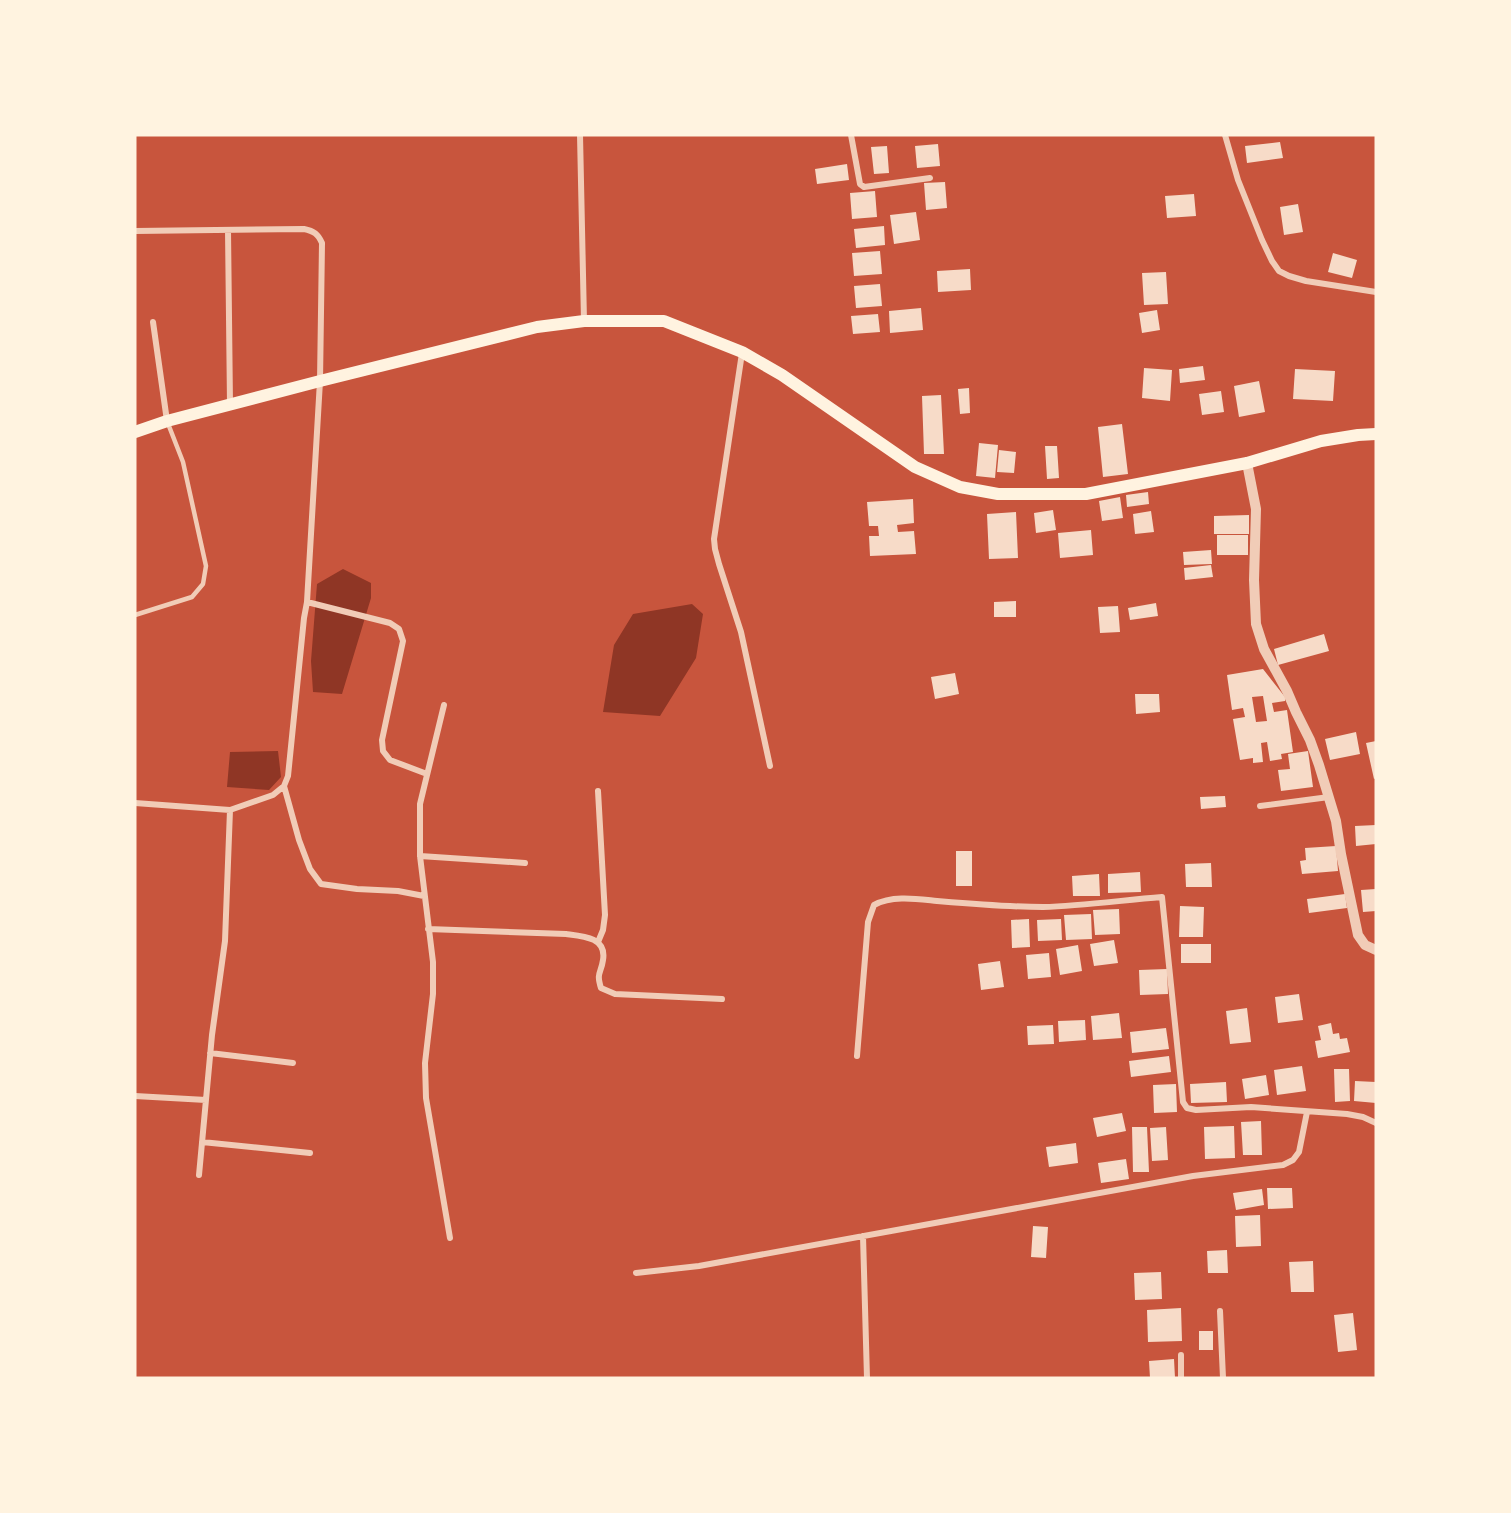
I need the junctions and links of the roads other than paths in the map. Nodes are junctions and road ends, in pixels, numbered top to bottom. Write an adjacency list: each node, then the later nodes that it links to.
1 (580, 135): 8 (street)
2 (851, 135): 4 (street)
3 (1225, 135): 7 (street)
4 (930, 178)
5 (228, 230): 6 (street); 11 (street); 12 (street)
6 (135, 231)
7 (1376, 292)
8 (584, 321): 10 (main road); 11 (main road)
9 (153, 322): 13 (street)
10 (742, 352): 16 (main road); 20 (street)
11 (320, 381): 12 (main road); 17 (street)
12 (230, 404): 13 (main road)
13 (167, 421): 14 (main road); 18 (lane)
14 (135, 432)
15 (1376, 434): 16 (main road)
16 (1247, 463): 24 (street)
17 (307, 603): 21 (street); 22 (street)
18 (135, 615)
19 (444, 705): 21 (street)
20 (770, 766)
21 (427, 774): 28 (street)
22 (284, 786): 27 (street); 30 (street)
23 (598, 791): 32 (street)
24 (1329, 797): 26 (street); 33 (street)
25 (135, 803): 27 (street)
26 (1260, 806)
27 (230, 810): 35 (street)
28 (420, 856): 29 (street); 30 (street)
29 (525, 863)
30 (424, 896): 31 (street)
31 (428, 929): 32 (street); 46 (street)
32 (598, 942): 34 (street)
33 (1376, 950)
34 (722, 999)
35 (210, 1053): 37 (street); 39 (street)
36 (856, 1056): 40 (street)
37 (293, 1063)
38 (135, 1096): 39 (street)
39 (206, 1100): 42 (street)
40 (1307, 1112): 41 (street); 45 (street)
41 (1376, 1123)
42 (202, 1142): 43 (street); 44 (street)
43 (310, 1153)
44 (199, 1175)
45 (863, 1236): 47 (street); 50 (street)
46 (450, 1238)
47 (636, 1273)
48 (1220, 1311): 52 (street)
49 (1181, 1354): 51 (street)
50 (867, 1378)
51 (1181, 1378)
52 (1223, 1378)

